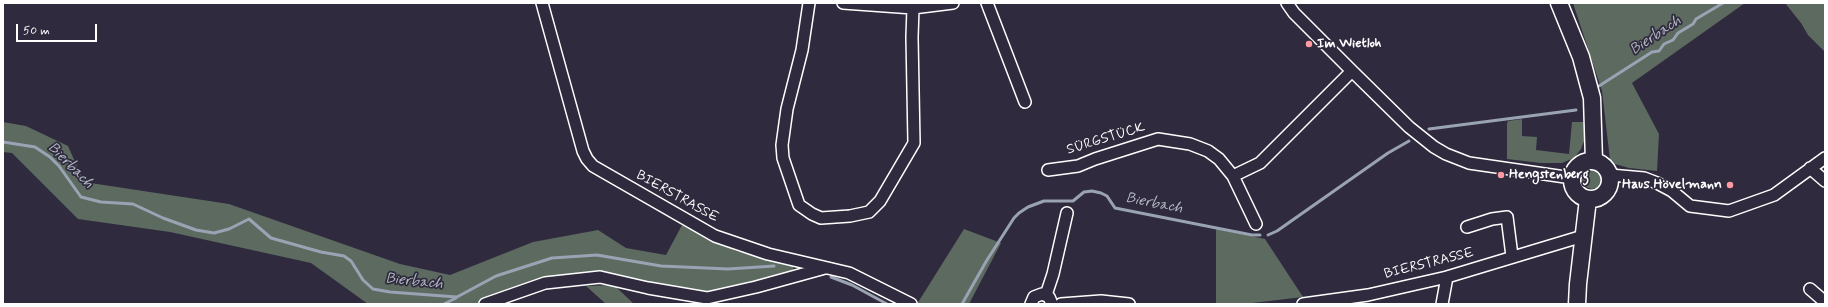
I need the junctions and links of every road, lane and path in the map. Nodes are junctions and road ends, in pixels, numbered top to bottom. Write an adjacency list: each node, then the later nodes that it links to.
1 (542, 3): 25 (street, BIERSTRASSE)
2 (809, 3): 8 (street)
3 (843, 3): 8 (street)
4 (953, 3): 8 (street)
5 (987, 3): 10 (street)
6 (1287, 3): 9 (street)
7 (1560, 3): 12 (main road)
8 (914, 8)
9 (1352, 71): 16 (street); 17 (street)
10 (1025, 102)
11 (1825, 158): 13 (street)
12 (1594, 161): 15 (main road); 17 (main road)
13 (1810, 168): 15 (street); 18 (street)
14 (1048, 170): 16 (street, SÜRGSTÜCK)
15 (1610, 175): 19 (main road)
16 (1233, 176): 21 (street, SÜRGSTÜCK)
17 (1572, 178): 19 (main road)
18 (1825, 181)
19 (1588, 199): 23 (main road)
20 (1067, 213): 28 (street)
21 (1256, 224)
22 (1467, 227): 24 (street)
23 (1583, 236): 24 (street, BIERSTRASSE); 37 (main road)
24 (1512, 256): 26 (street, BIERSTRASSE)
25 (825, 268): 30 (street); 31 (street, BIERSTRASSE)
26 (1447, 277): 35 (street, BIERSTRASSE); 36 (street)
27 (1810, 289): 29 (street)
28 (1050, 301): 32 (street); 33 (street)
29 (1825, 302)
30 (484, 304)
31 (911, 304)
32 (1031, 304)
33 (1060, 304): 34 (street)
34 (1130, 304)
35 (1303, 304)
36 (1442, 304)
37 (1577, 304)

